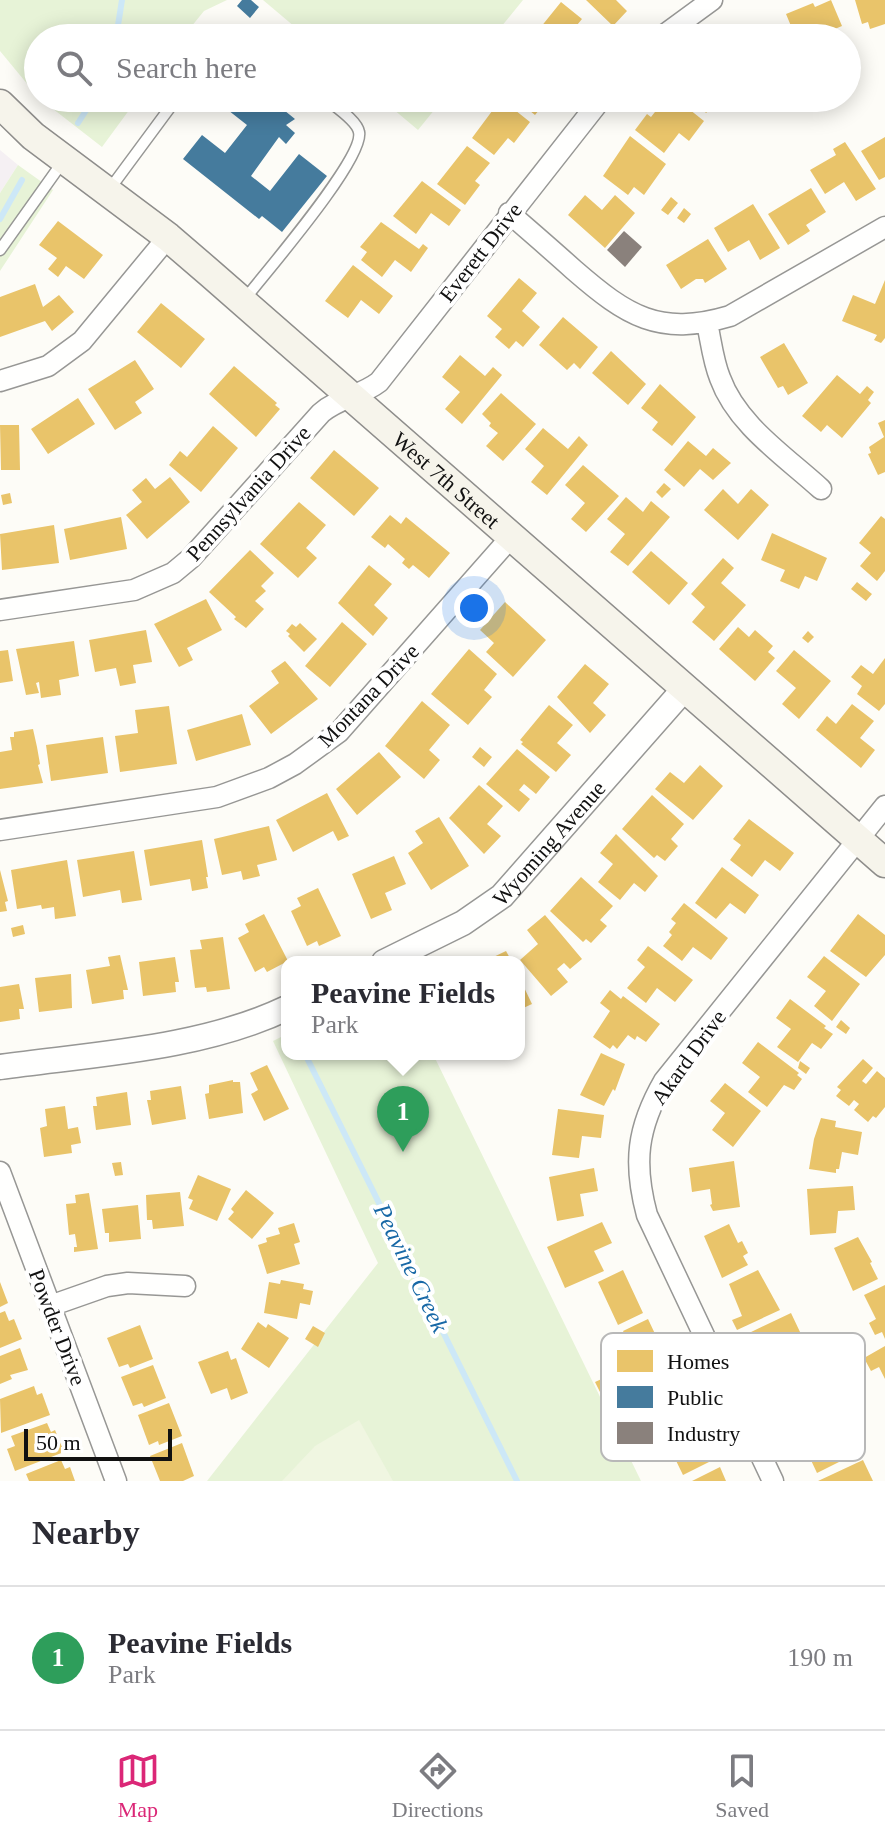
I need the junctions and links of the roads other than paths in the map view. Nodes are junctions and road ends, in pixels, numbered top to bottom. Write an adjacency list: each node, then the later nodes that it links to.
1 (712, 0): 2 (street)
2 (679, 24)
3 (0, 104): 7 (main road, West 7th Street)
4 (167, 112): 8 (lane)
5 (340, 112): 13 (lane)
6 (591, 112): 9 (street, Everett Drive)
7 (65, 159): 8 (main road, West 7th Street); 12 (lane)
8 (108, 192): 11 (main road, West 7th Street)
9 (509, 213): 14 (street); 16 (street, Everett Drive)
10 (885, 227): 14 (street)
11 (168, 237): 13 (main road, West 7th Street); 15 (street)
12 (0, 250)
13 (243, 302): 16 (main road, West 7th Street)
14 (707, 323): 17 (street)
15 (0, 381)
16 (352, 397): 18 (main road, West 7th Street); 19 (street, Pennsylvania Drive)
17 (821, 489)
18 (511, 537): 20 (main road, West 7th Street); 22 (street, Montana Drive)
19 (0, 610)
20 (685, 688): 23 (main road, West 7th Street); 25 (street, Wyoming Avenue)
21 (885, 806): 23 (street, Akard Drive)
22 (0, 830)
23 (858, 840): 24 (main road, West 7th Street); 31 (street, Akard Drive)
24 (885, 863)
25 (396, 956)
26 (281, 1010): 27 (street)
27 (0, 1067)
28 (0, 1172): 30 (street, Powder Drive)
29 (185, 1286): 30 (street)
30 (50, 1306): 33 (street, Powder Drive)
31 (703, 1333)
32 (764, 1461): 34 (street, Akard Drive)
33 (116, 1481)
34 (773, 1481)

